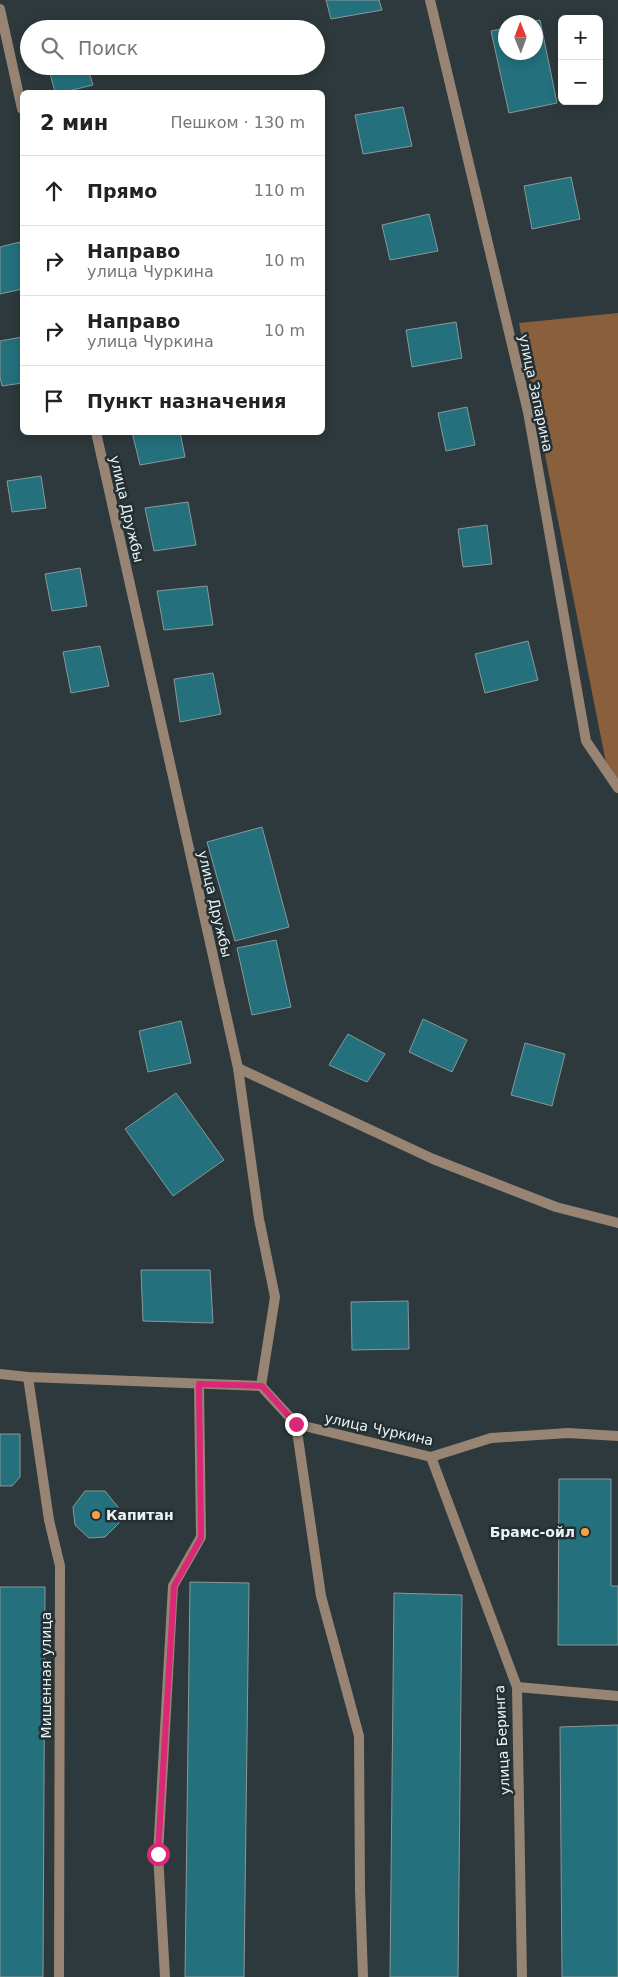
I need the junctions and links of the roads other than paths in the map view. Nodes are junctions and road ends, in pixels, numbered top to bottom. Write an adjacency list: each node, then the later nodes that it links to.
1 (430, 0): 5 (street, улица Запарина)
2 (0, 9): 3 (street)
3 (20, 100)
4 (97, 435): 6 (street, улица Дружбы)
5 (618, 788)
6 (238, 1068): 7 (street); 11 (street, улица Дружбы)
7 (618, 1224)
8 (0, 1374): 9 (street)
9 (28, 1376): 10 (street); 17 (street, Мишенная улица)
10 (199, 1384): 11 (street); 18 (street)
11 (262, 1386): 12 (street)
12 (296, 1424): 14 (street, улица Чуркина); 19 (street)
13 (618, 1436): 14 (street, улица Чуркина)
14 (431, 1457): 15 (street, улица Беринга)
15 (517, 1687): 16 (street); 20 (street, улица Беринга)
16 (618, 1696)
17 (59, 1977)
18 (165, 1977)
19 (363, 1977)
20 (522, 1977)

